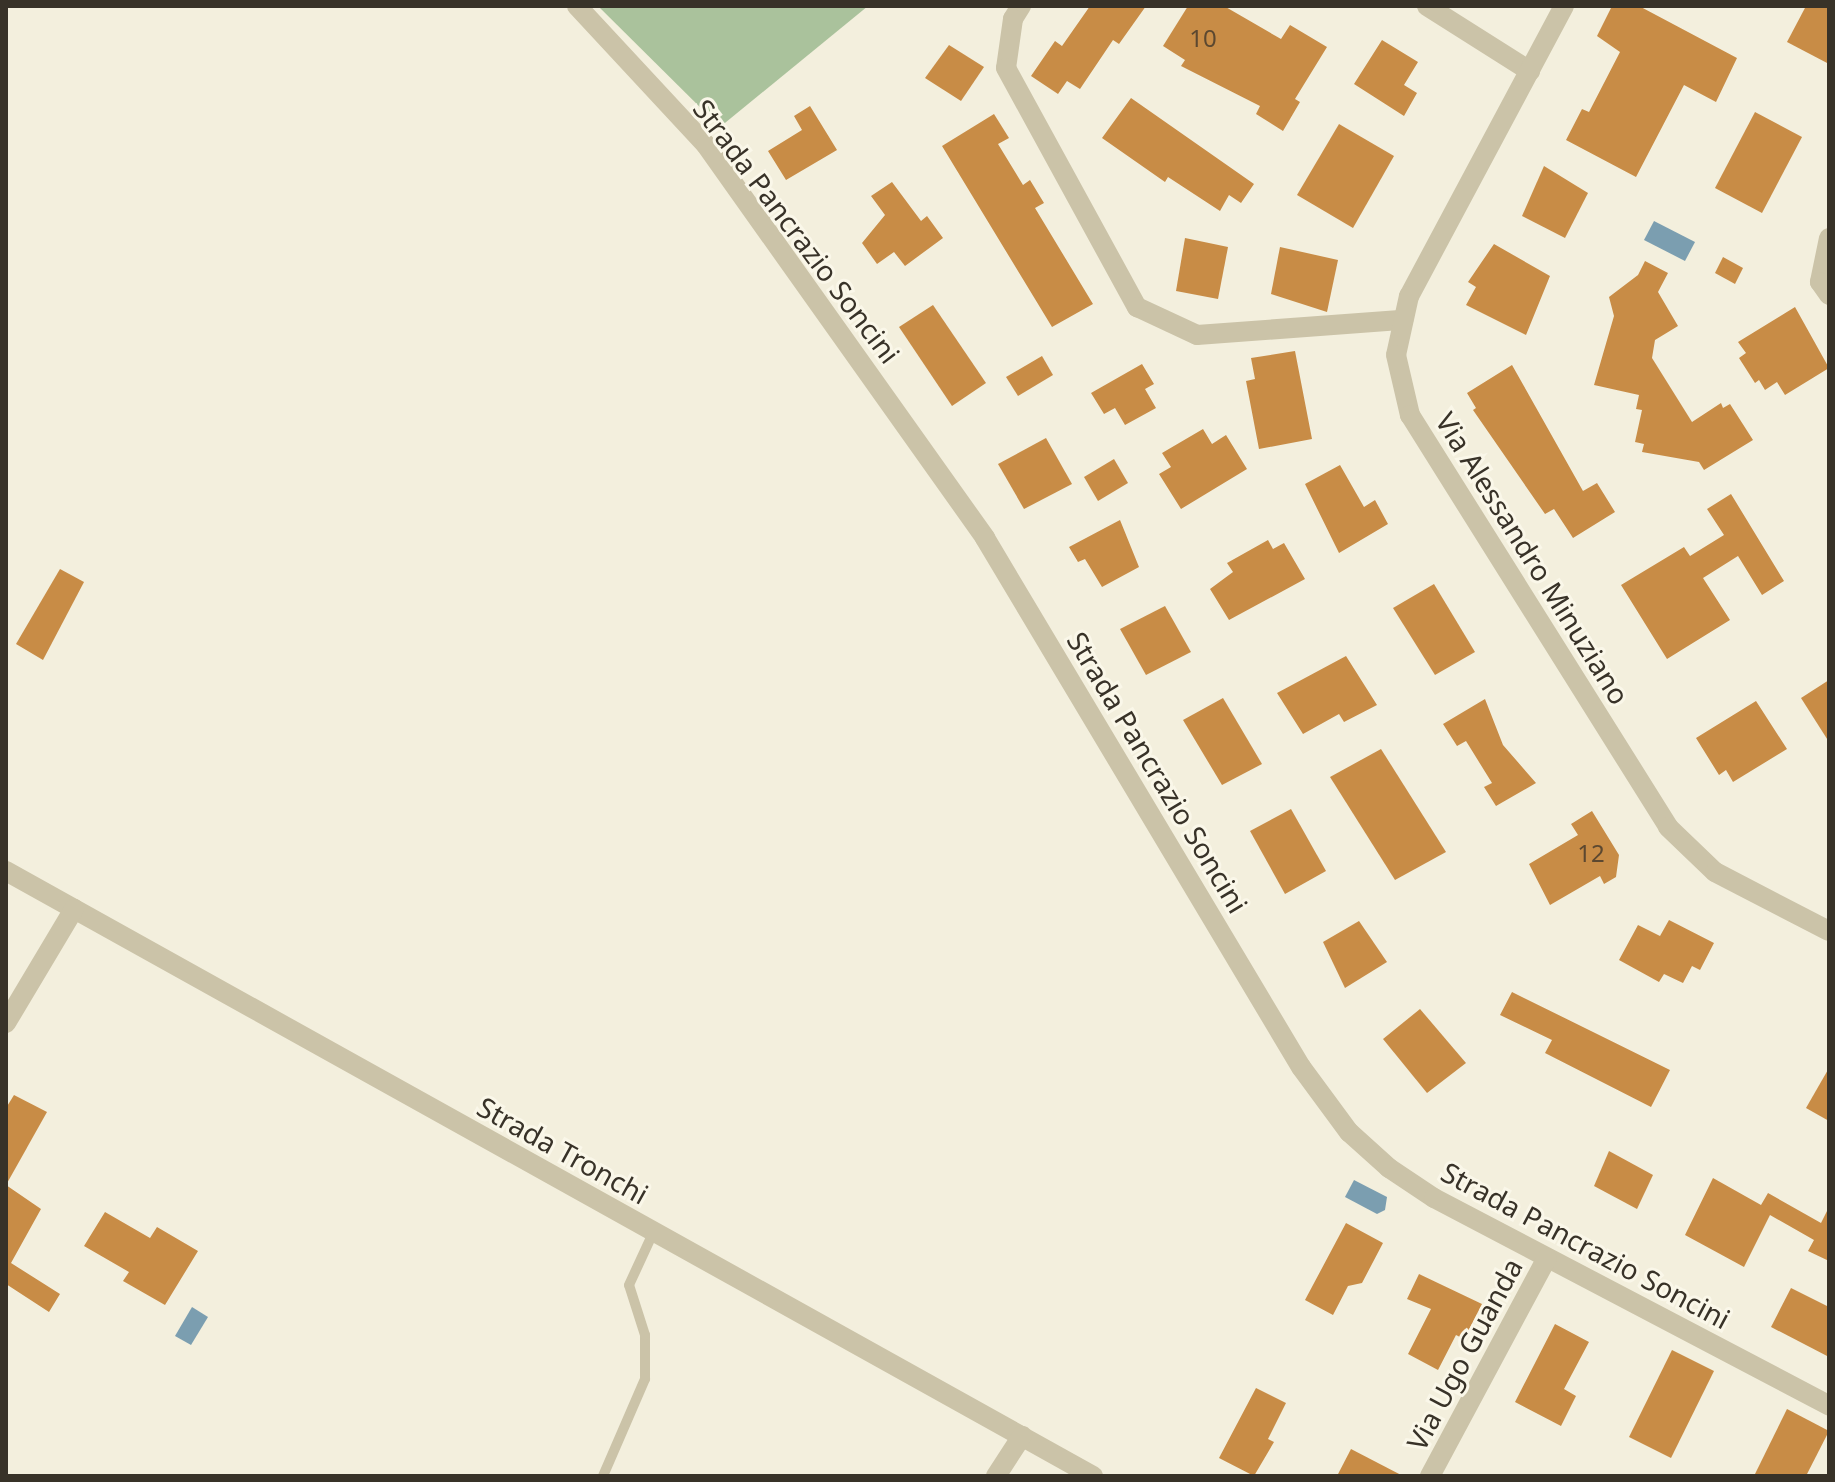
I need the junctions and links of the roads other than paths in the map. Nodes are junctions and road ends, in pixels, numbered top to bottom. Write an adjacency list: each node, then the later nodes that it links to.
1 (577, 6): 14 (street, Strada Pancrazio Soncini)
2 (1021, 6): 8 (street)
3 (1427, 6): 5 (street)
4 (1564, 6): 5 (street, Via Alessandro Minuziano)
5 (1530, 71): 8 (street, Via Alessandro Minuziano)
6 (1829, 238): 7 (street)
7 (1829, 295)
8 (1403, 320): 11 (street, Via Alessandro Minuziano)
9 (6, 871): 10 (street, Strada Tronchi)
10 (74, 909): 12 (street); 13 (street, Strada Tronchi)
11 (1829, 931)
12 (6, 1023)
13 (653, 1233): 16 (street, Strada Tronchi); 17 (lane)
14 (1547, 1258): 15 (street, Strada Pancrazio Soncini); 20 (street, Via Ugo Guanda)
15 (1829, 1405)
16 (1022, 1436): 18 (street); 19 (street, Strada Tronchi)
17 (603, 1476)
18 (996, 1476)
19 (1093, 1476)
20 (1430, 1476)

